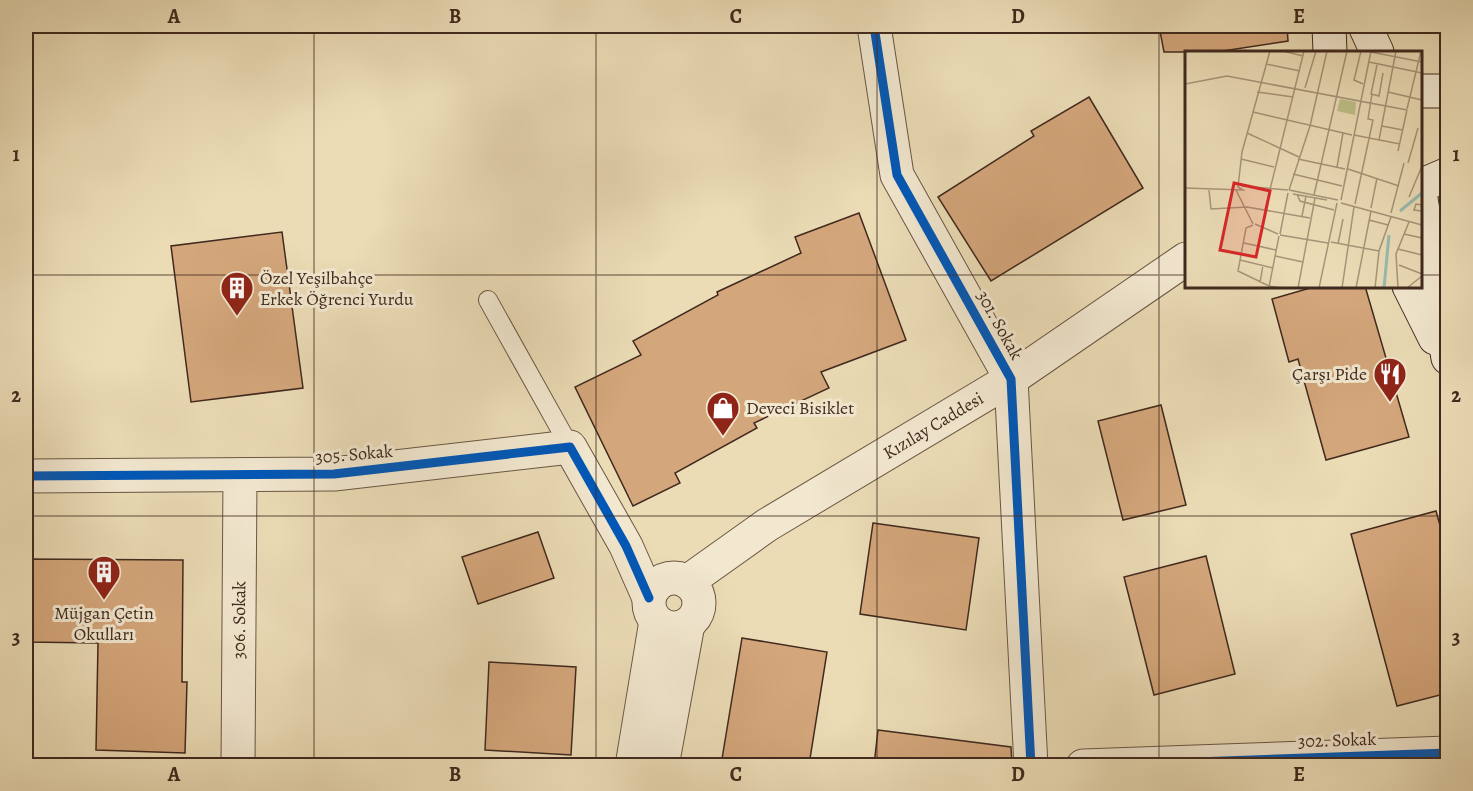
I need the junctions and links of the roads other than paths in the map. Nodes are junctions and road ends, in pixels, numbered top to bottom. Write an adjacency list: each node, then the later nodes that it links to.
1 (874, 26): 15 (street, 301. Sokak)
2 (1329, 26): 4 (street)
3 (1365, 26): 5 (street)
4 (1330, 51)
5 (1377, 51)
6 (1422, 91): 7 (street)
7 (1448, 91)
8 (1448, 174): 9 (street)
9 (1422, 185)
10 (1422, 205): 14 (street)
11 (1185, 260): 15 (street, Kızılay Caddesi)
12 (1409, 288): 14 (street)
13 (488, 300): 16 (lane)
14 (1448, 361)
15 (1011, 379): 19 (street, Kızılay Caddesi); 24 (street, 301. Sokak)
16 (570, 447): 17 (street, 305. Sokak); 19 (street)
17 (240, 475): 18 (street, 305. Sokak); 21 (street, 306. Sokak)
18 (26, 476)
19 (675, 601): 22 (street); 23 (street)
20 (1448, 753): 25 (street, 302. Sokak)
21 (238, 765)
22 (632, 765)
23 (662, 765)
24 (1031, 765)
25 (1083, 765)

